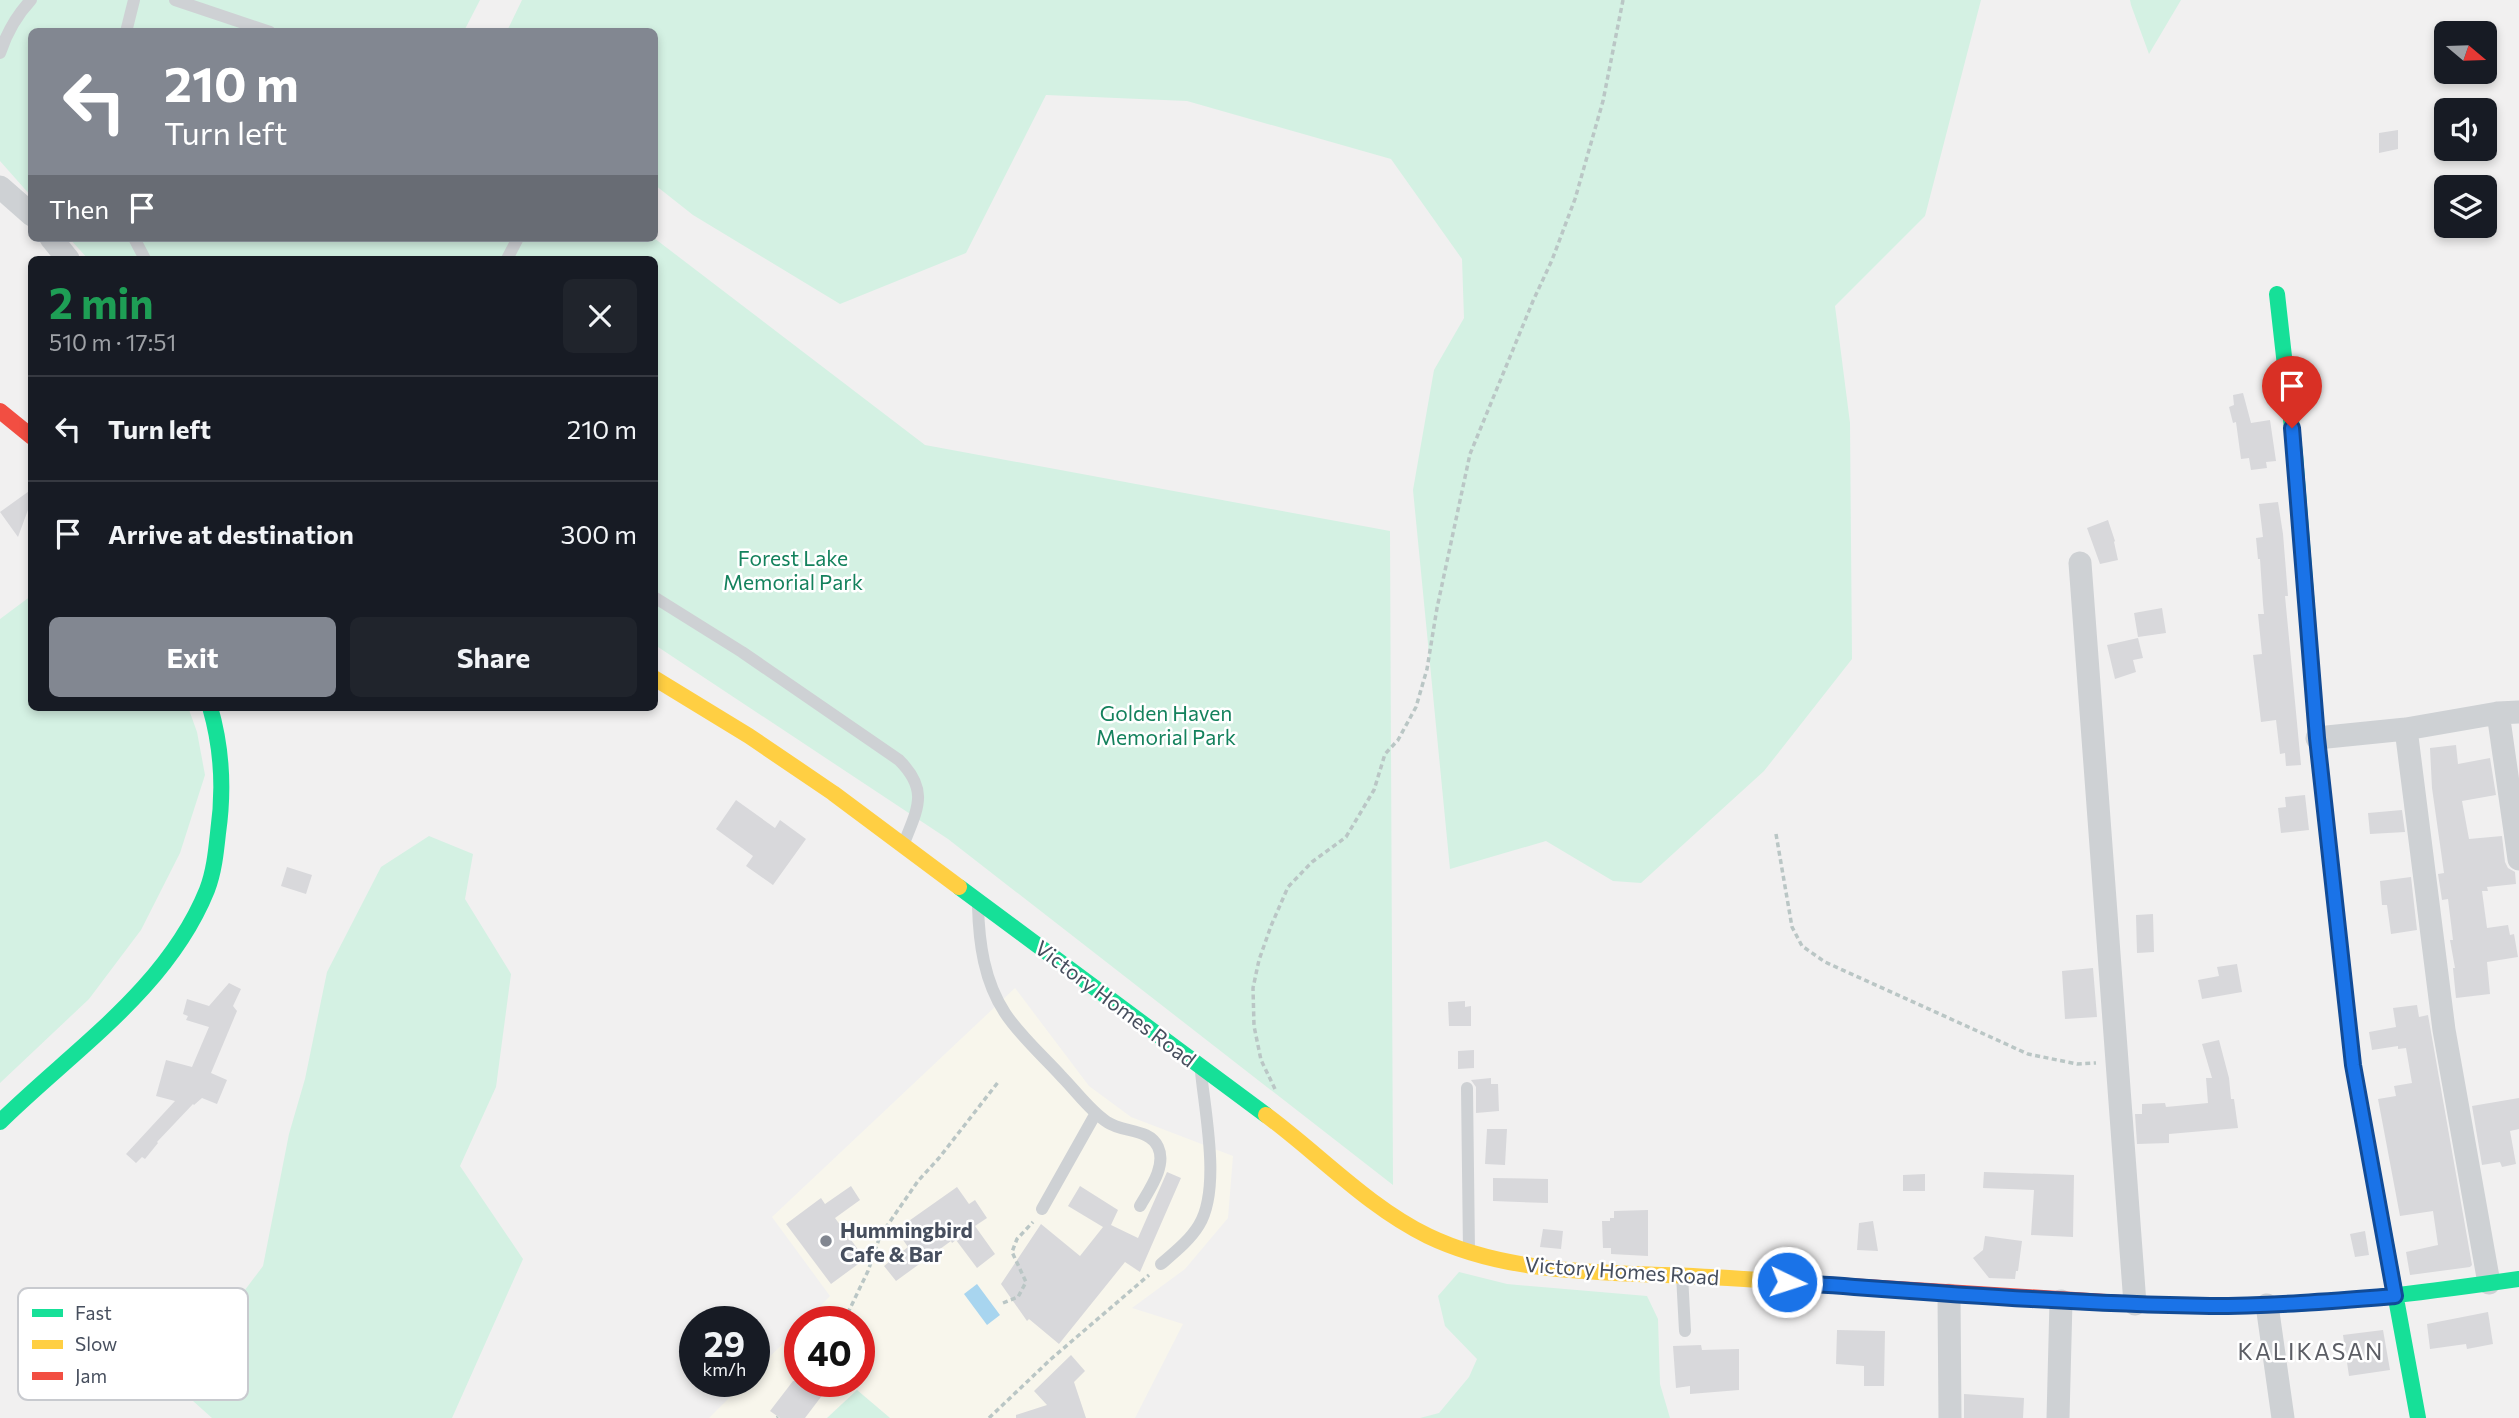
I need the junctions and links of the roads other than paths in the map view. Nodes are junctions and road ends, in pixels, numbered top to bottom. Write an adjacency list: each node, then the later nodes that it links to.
1 (31, 0): 6 (lane)
2 (134, 0): 4 (lane)
3 (175, 0): 5 (lane)
4 (127, 28)
5 (258, 28)
6 (0, 53)
7 (0, 187): 8 (street)
8 (28, 212)
9 (54, 242): 10 (street)
10 (66, 256)
11 (2277, 294): 20 (main road)
12 (0, 411): 13 (main road)
13 (28, 434)
14 (2080, 563): 38 (street)
15 (658, 600): 21 (lane)
16 (658, 680): 21 (main road, Victory Homes Road)
17 (210, 711): 27 (main road)
18 (2508, 712): 19 (street); 22 (street)
19 (2406, 729): 20 (street); 34 (street)
20 (2317, 738): 36 (main road)
21 (904, 844): 23 (main road, Victory Homes Road)
22 (2519, 859)
23 (978, 899): 24 (main road, Victory Homes Road); 26 (lane)
24 (1200, 1068): 30 (main road, Victory Homes Road); 31 (lane)
25 (1467, 1088): 30 (lane)
26 (1096, 1113): 28 (lane); 29 (lane)
27 (0, 1122)
28 (1140, 1206)
29 (1042, 1209)
30 (1469, 1252): 32 (main road, Victory Homes Road)
31 (1161, 1264)
32 (1682, 1275): 35 (main road, Victory Homes Road); 40 (lane)
33 (2519, 1279): 34 (main road, Victory Homes Road)
34 (2489, 1283): 36 (main road, Victory Homes Road)
35 (1949, 1295): 37 (main road, Victory Homes Road); 41 (street)
36 (2395, 1296): 39 (main road, Victory Homes Road); 44 (main road)
37 (2061, 1301): 38 (main road, Victory Homes Road); 42 (street)
38 (2135, 1304): 39 (main road, Victory Homes Road)
39 (2267, 1305): 43 (street)
40 (1685, 1331)
41 (1950, 1418)
42 (2058, 1418)
43 (2283, 1418)
44 (2417, 1418)

